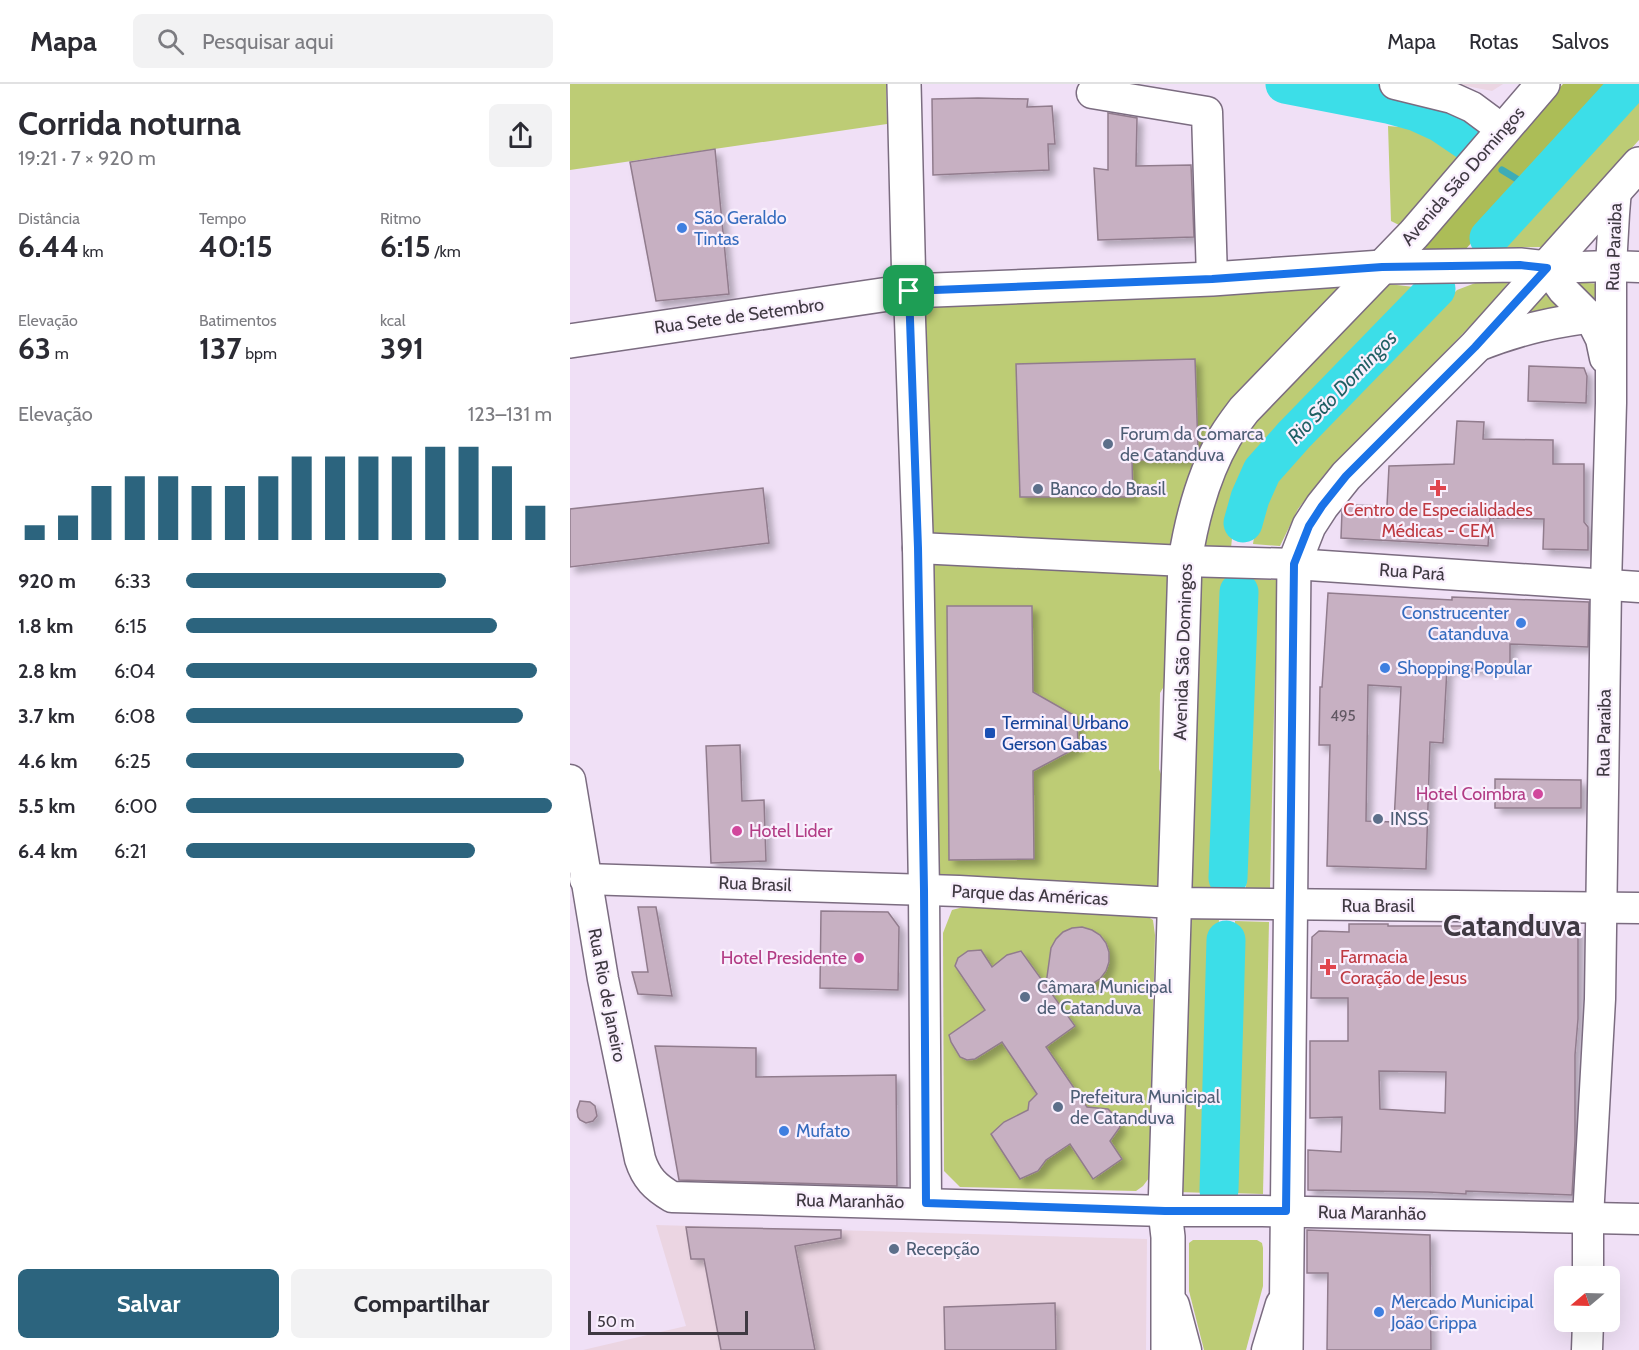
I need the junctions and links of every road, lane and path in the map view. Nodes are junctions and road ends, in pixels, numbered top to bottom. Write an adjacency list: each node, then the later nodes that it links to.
1 (904, 84): 12 (main road)
2 (1395, 84): 5 (street)
3 (1536, 89): 5 (main road, Avenida São Domingos)
4 (1092, 93): 11 (street)
5 (1495, 139): 9 (main road, Avenida São Domingos)
6 (1639, 164): 7 (main road)
7 (1616, 189): 8 (main road); 10 (street, Rua Paraiba)
8 (1533, 266): 9 (main road, Rua Sete de Setembro); 10 (street); 13 (street); 15 (main road)
9 (1396, 267): 11 (main road, Rua Sete de Setembro); 17 (main road, Avenida São Domingos)
10 (1625, 267): 13 (street, Rua Paraiba)
11 (1212, 279): 12 (main road, Rua Sete de Setembro)
12 (909, 291): 14 (main road, Rua Sete de Setembro); 16 (street)
13 (1601, 316): 15 (street); 19 (street, Rua Paraiba)
14 (570, 341)
15 (1475, 347): 18 (main road)
16 (918, 548): 17 (street); 23 (street)
17 (1193, 561): 18 (street, Rua Pará); 24 (main road, Avenida São Domingos)
18 (1287, 564): 19 (street, Rua Pará); 25 (main road)
19 (1606, 586): 20 (street, Rua Pará); 26 (street, Rua Paraiba)
20 (1639, 587)
21 (570, 780): 22 (street, Rua Rio de Janeiro)
22 (585, 879): 23 (street, Rua Brasil); 28 (street, Rua Rio de Janeiro)
23 (924, 890): 24 (street, Parque das Américas); 29 (street)
24 (1182, 904): 25 (street, Rua Brasil); 30 (main road, Avenida São Domingos)
25 (1283, 905): 26 (street, Rua Brasil); 31 (main road)
26 (1601, 908): 27 (street, Rua Brasil); 32 (street, Rua Paraiba)
27 (1639, 908)
28 (672, 1197): 29 (street, Rua Maranhão)
29 (926, 1203): 30 (street, Rua Maranhão)
30 (1165, 1211): 31 (street, Rua Maranhão); 35 (main road, Avenida São Domingos)
31 (1286, 1211): 32 (street, Rua Maranhão); 36 (main road)
32 (1588, 1218): 33 (street, Rua Maranhão); 34 (street, Rua Paraiba)
33 (1639, 1219)
34 (1588, 1266)
35 (1169, 1285): 38 (main road, Avenida São Domingos); 39 (street)
36 (1286, 1291): 40 (street); 41 (main road)
37 (1587, 1332): 42 (street)
38 (1168, 1350)
39 (1186, 1350)
40 (1267, 1350)
41 (1286, 1350)
42 (1587, 1350)

